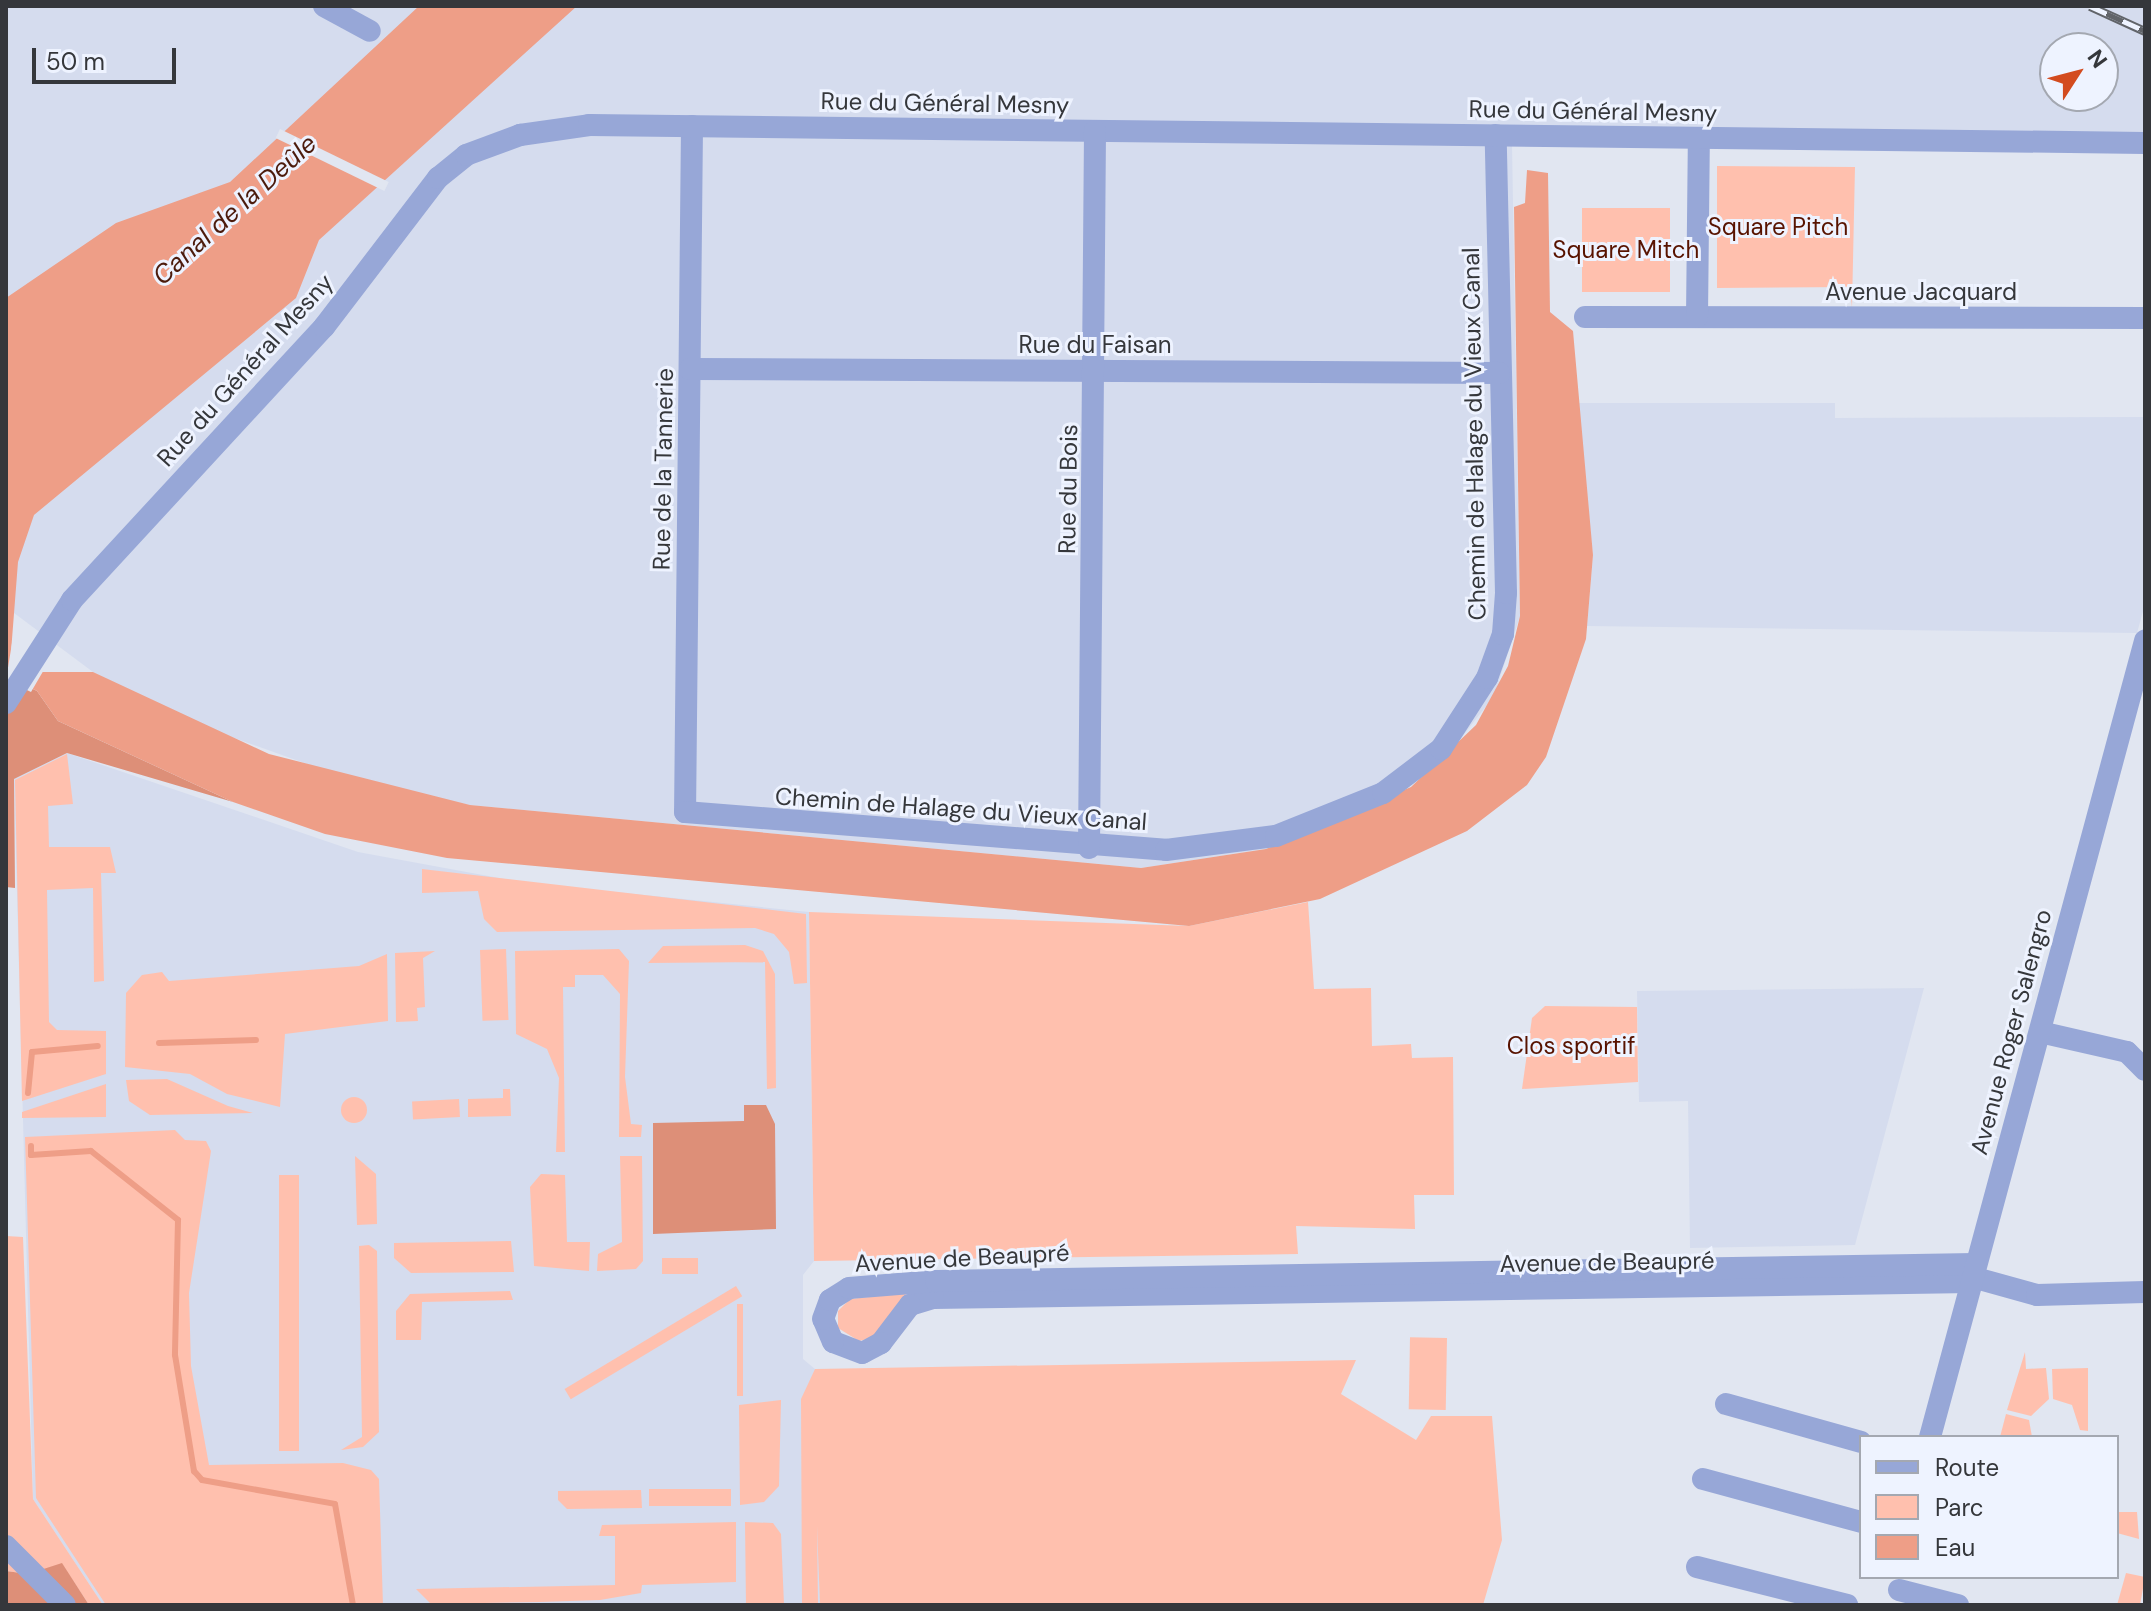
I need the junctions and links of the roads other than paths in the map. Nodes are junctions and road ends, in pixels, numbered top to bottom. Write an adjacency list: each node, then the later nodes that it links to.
1 (324, 6): 2 (street)
2 (370, 31)
3 (692, 126): 4 (street, Rue du Général Mesny); 11 (street, Rue de la Tannerie); 15 (street, Rue du Général Mesny)
4 (1095, 131): 5 (street, Rue du Général Mesny); 12 (street, Rue du Bois)
5 (1496, 135): 6 (street, Rue du Général Mesny); 13 (street, Chemin de Halage du Vieux Canal)
6 (1699, 139): 7 (street, Rue du Général Mesny); 9 (street)
7 (2145, 143)
8 (1585, 317): 9 (street, Avenue Jacquard)
9 (1697, 317): 10 (street, Avenue Jacquard)
10 (2145, 318)
11 (690, 369): 12 (street, Rue du Faisan); 16 (street, Rue de la Tannerie)
12 (1096, 372): 13 (street, Rue du Faisan); 17 (street, Rue du Bois)
13 (1499, 373): 17 (street, Chemin de Halage du Vieux Canal)
14 (2145, 641): 18 (street, Avenue Roger Salengro)
15 (6, 703)
16 (685, 812): 17 (street, Chemin de Halage du Vieux Canal)
17 (1089, 848)
18 (2040, 1032): 19 (street); 20 (street, Avenue Roger Salengro)
19 (2145, 1070)
20 (1973, 1275): 20 (street, Avenue de Beaupré); 21 (street); 23 (street, Avenue Roger Salengro)
21 (2145, 1292)
22 (1726, 1404): 24 (street)
23 (1931, 1435)
24 (1859, 1441)
25 (1703, 1479): 26 (street)
26 (1859, 1521)
27 (6, 1546): 30 (street)
28 (6, 1561): 30 (street)
29 (1697, 1567): 33 (street)
30 (42, 1575): 32 (street)
31 (1896, 1591): 34 (street)
32 (65, 1605)
33 (1847, 1605)
34 (1958, 1605)

